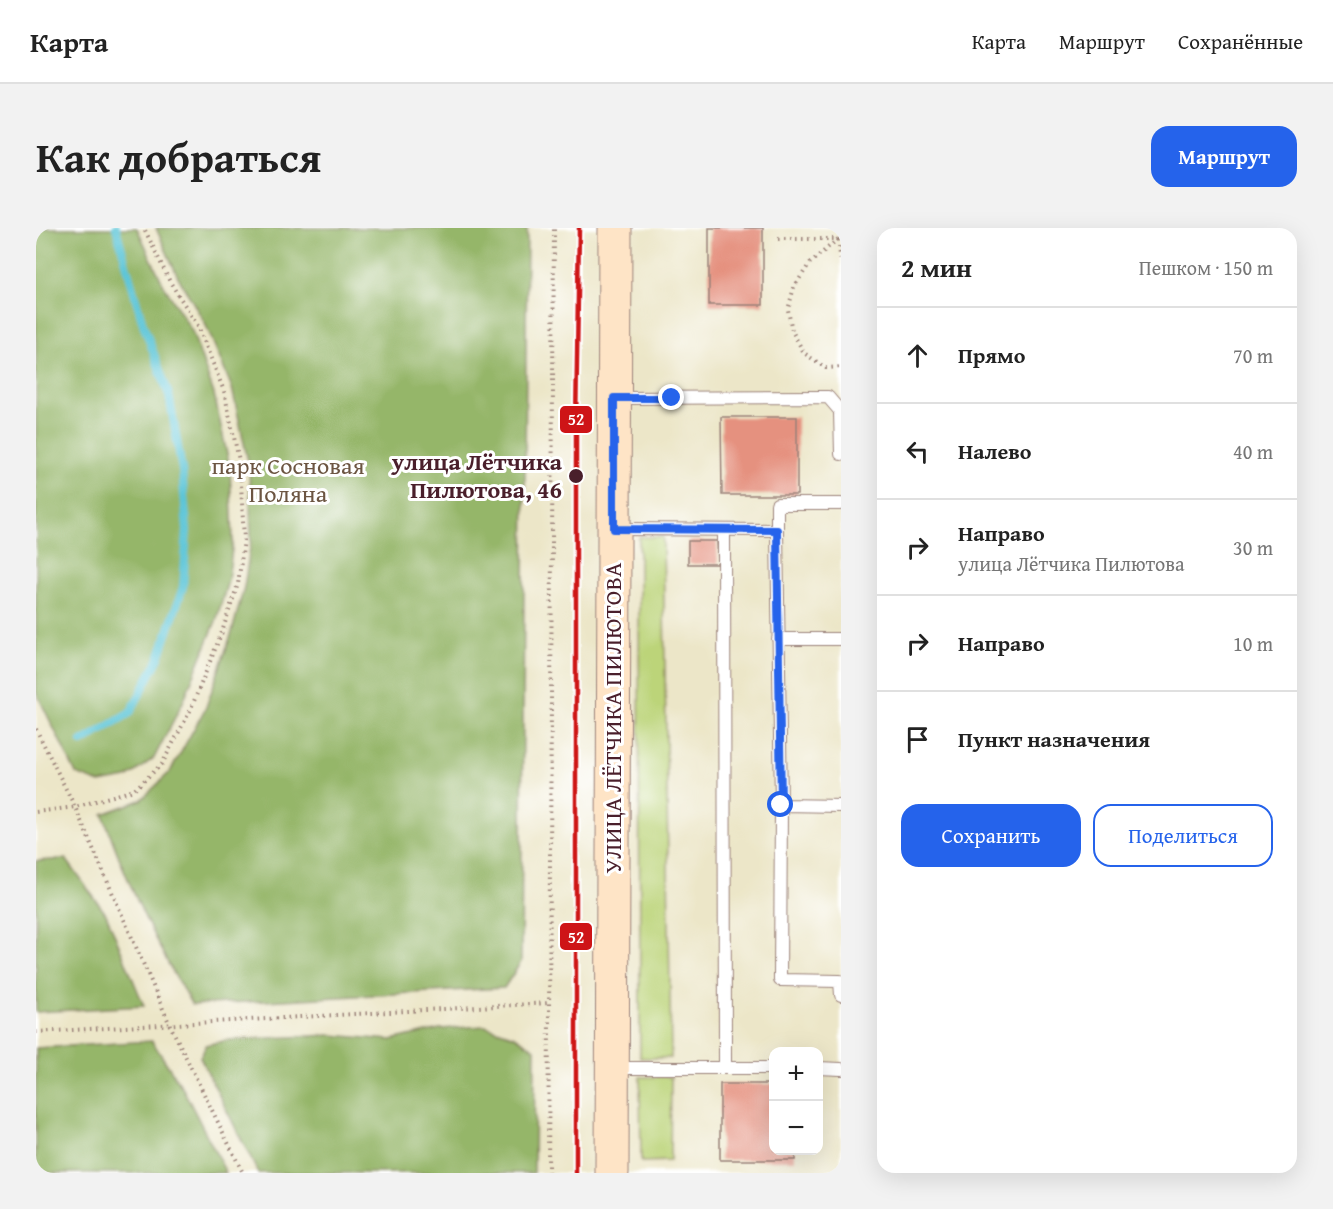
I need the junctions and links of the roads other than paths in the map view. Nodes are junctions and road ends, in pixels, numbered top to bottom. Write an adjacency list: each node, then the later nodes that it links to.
1 (615, 228): 2 (street, УЛИЦА ЛЁТЧИКА ПИЛЮТОВА)
2 (614, 398): 3 (lane); 5 (street, УЛИЦА ЛЁТЧИКА ПИЛЮТОВА)
3 (841, 453)
4 (841, 504): 6 (lane)
5 (614, 529): 7 (lane); 14 (street, УЛИЦА ЛЁТЧИКА ПИЛЮТОВА)
6 (777, 530): 7 (lane); 8 (lane)
7 (724, 531): 15 (lane)
8 (778, 639): 9 (lane); 10 (lane)
9 (841, 639)
10 (781, 805): 11 (lane); 12 (lane)
11 (841, 806)
12 (841, 981): 13 (lane)
13 (841, 995)
14 (613, 1068): 15 (lane); 19 (street, УЛИЦА ЛЁТЧИКА ПИЛЮТОВА)
15 (725, 1068): 16 (lane)
16 (769, 1068)
17 (823, 1068): 18 (lane)
18 (841, 1069)
19 (612, 1173)

